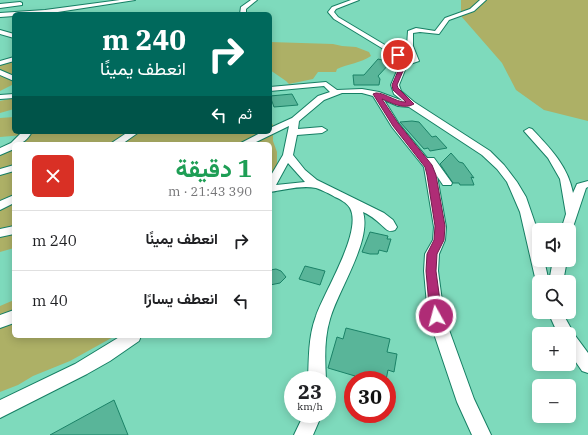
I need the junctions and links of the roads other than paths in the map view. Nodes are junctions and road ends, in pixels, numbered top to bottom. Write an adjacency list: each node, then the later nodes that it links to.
1 (132, 0): 7 (street)
2 (254, 0): 8 (street)
3 (356, 0): 15 (street)
4 (483, 0): 15 (street)
5 (20, 4): 6 (street)
6 (0, 6)
7 (45, 12)
8 (243, 12)
9 (12, 14): 10 (street)
10 (0, 15)
11 (0, 32): 12 (street)
12 (12, 35)
13 (12, 60): 14 (street)
14 (0, 63)
15 (404, 64): 23 (street)
16 (0, 72): 17 (street)
17 (12, 78)
18 (272, 89): 19 (street)
19 (335, 92): 20 (street); 24 (street)
20 (376, 94): 23 (street); 37 (street)
21 (12, 96): 22 (street)
22 (0, 97)
23 (411, 104): 54 (street)
24 (295, 120): 26 (street); 28 (street)
25 (322, 130): 28 (street)
26 (272, 131)
27 (529, 131): 49 (street)
28 (293, 132): 38 (street)
29 (26, 134): 32 (street)
30 (131, 134): 33 (street)
31 (265, 134): 34 (street)
32 (17, 142)
33 (118, 142)
34 (248, 142)
35 (12, 145): 36 (street)
36 (0, 152)
37 (418, 154): 42 (street); 64 (street)
38 (288, 155): 41 (street); 43 (street)
39 (12, 169): 40 (street)
40 (0, 172)
41 (272, 183)
42 (446, 183)
43 (317, 184): 45 (street); 47 (street)
44 (588, 184): 49 (street)
45 (272, 187)
46 (12, 199): 48 (street)
47 (353, 203): 51 (street); 60 (street)
48 (0, 206)
49 (572, 214): 50 (street)
50 (569, 223)
51 (391, 227)
52 (12, 230): 53 (street)
53 (0, 233)
54 (540, 275)
55 (12, 317): 56 (street)
56 (0, 322)
57 (130, 338): 61 (street)
58 (576, 349): 59 (street)
59 (588, 366)
60 (317, 371)
61 (0, 409)
62 (309, 423): 63 (street)
63 (304, 435)
64 (482, 435)

